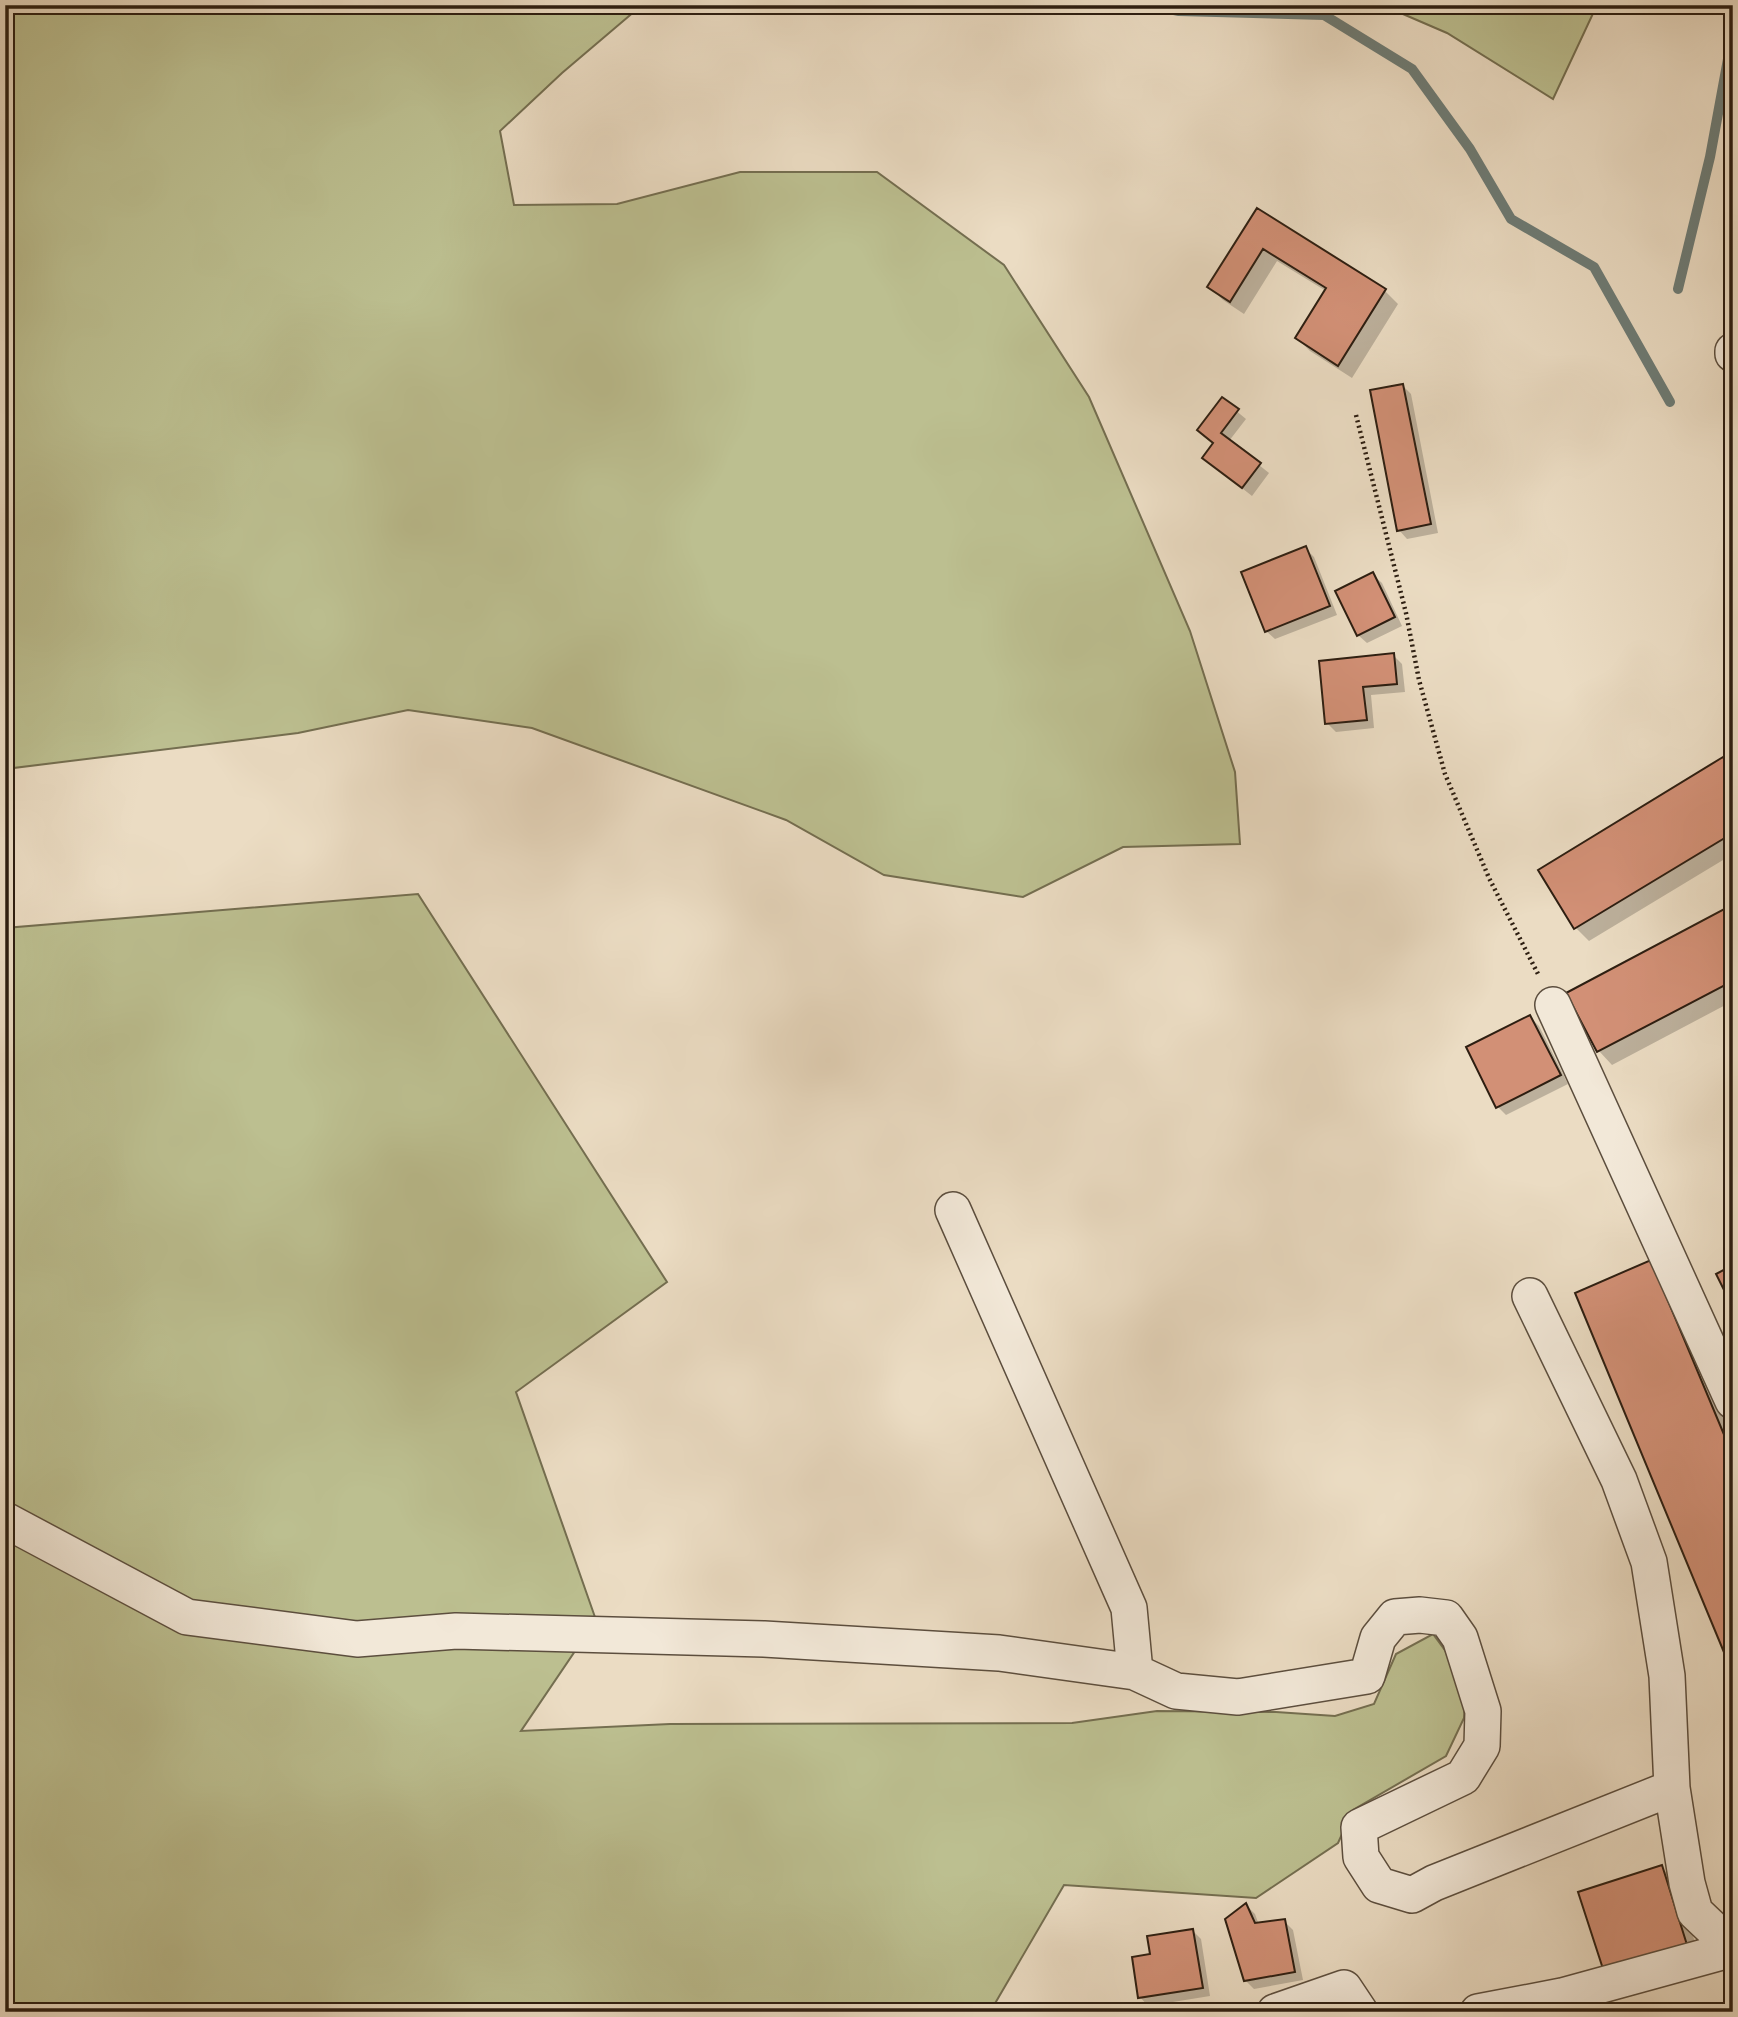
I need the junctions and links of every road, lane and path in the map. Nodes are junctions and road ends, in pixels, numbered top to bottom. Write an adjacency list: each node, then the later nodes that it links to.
1 (1356, 415): 2 (path)
2 (1553, 1004): 5 (street)
3 (953, 1210): 7 (street)
4 (1530, 1296): 8 (street)
5 (1730, 1386)
6 (5, 1520): 7 (street)
7 (1135, 1672): 8 (street)
8 (1672, 1788): 9 (street)
9 (1733, 1948): 10 (street)
10 (1584, 2002): 13 (street)
11 (1275, 2012): 12 (street)
12 (1360, 2012)
13 (1478, 2012)

